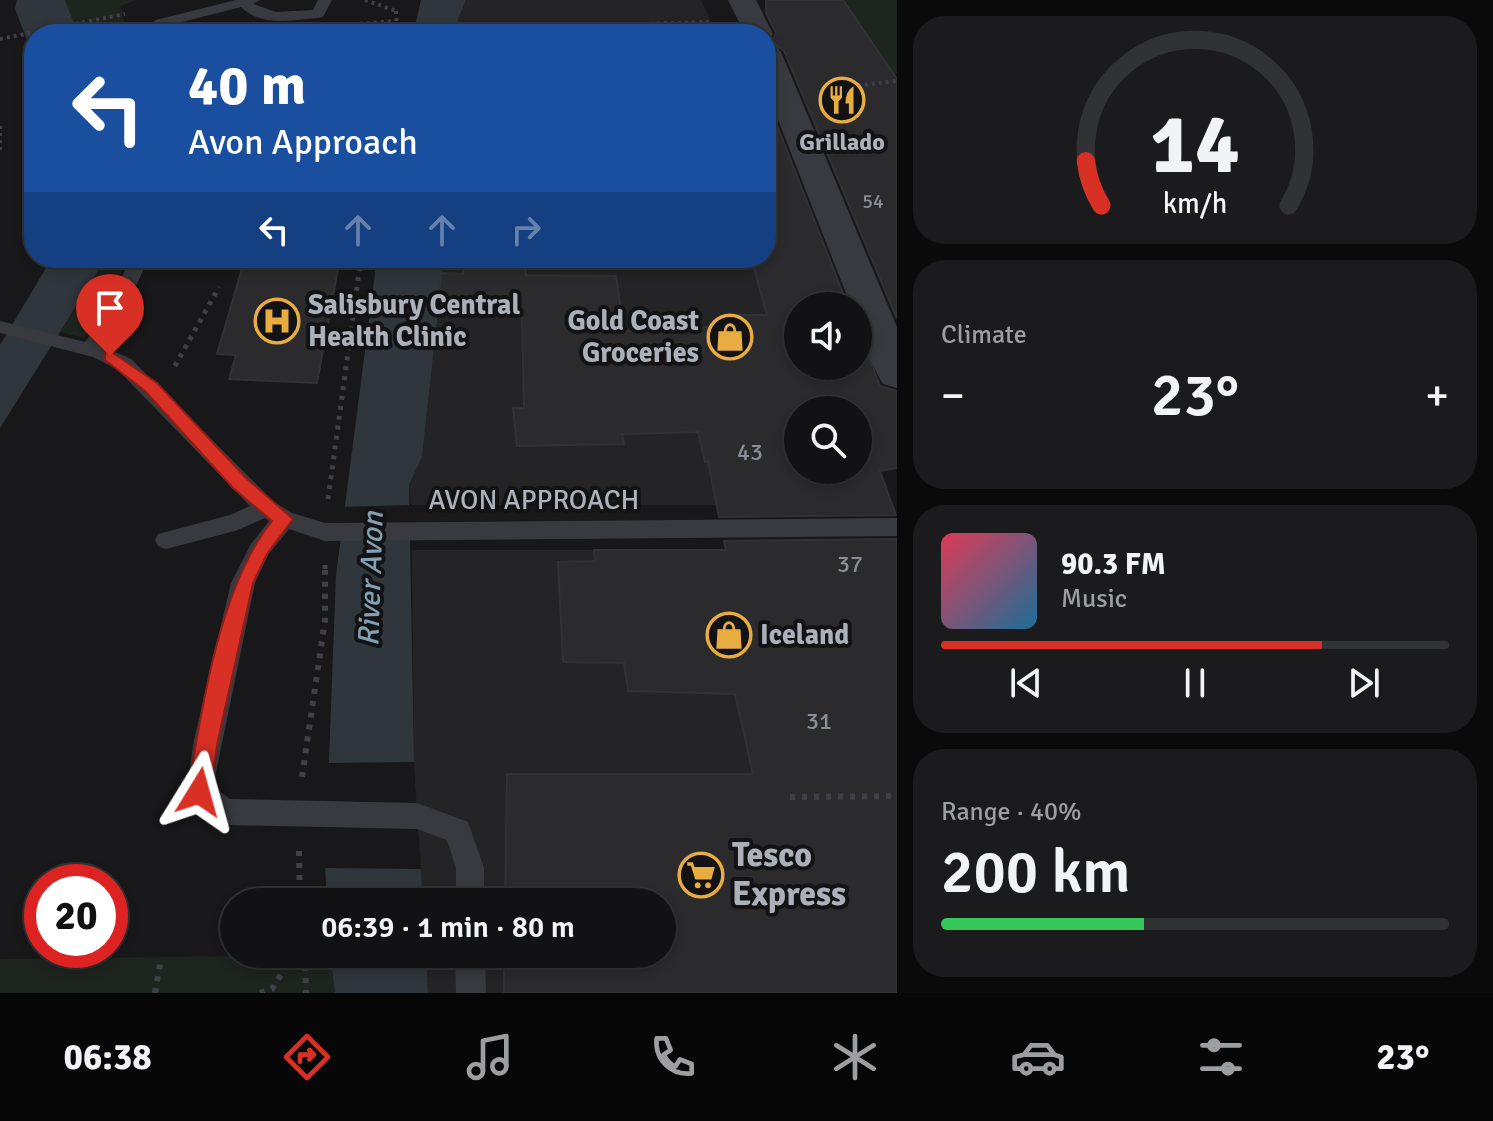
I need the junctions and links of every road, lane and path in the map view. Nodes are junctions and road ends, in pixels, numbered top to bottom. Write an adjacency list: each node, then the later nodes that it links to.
1 (325, 0): 4 (lane)
2 (365, 0): 9 (path)
3 (742, 0): 11 (street)
4 (247, 1): 8 (lane)
5 (123, 14): 7 (path)
6 (711, 22): 10 (path)
7 (74, 24)
8 (160, 24)
9 (395, 24)
10 (642, 24)
11 (754, 24)
12 (24, 34): 13 (path)
13 (0, 39)
14 (776, 76): 16 (street)
15 (897, 81): 16 (path)
16 (783, 93): 25 (street)
17 (0, 126): 18 (path)
18 (0, 154)
19 (135, 268): 23 (lane)
20 (360, 268): 28 (path)
21 (219, 287): 24 (path)
22 (2, 327): 23 (lane, AVON APPROACH)
23 (99, 352): 26 (lane, AVON APPROACH)
24 (180, 361)
25 (897, 374)
26 (275, 514): 28 (lane, AVON APPROACH); 29 (lane); 32 (lane)
27 (897, 527): 28 (lane, AVON APPROACH)
28 (329, 532): 32 (path)
29 (166, 540)
30 (897, 796): 31 (path)
31 (790, 797)
32 (306, 814): 33 (path); 34 (lane)
33 (301, 888)
34 (470, 888)
35 (161, 958): 39 (path)
36 (285, 968): 40 (path)
37 (305, 968): 41 (path)
38 (470, 968): 42 (lane)
39 (155, 993)
40 (260, 993)
41 (306, 993)
42 (471, 993)

